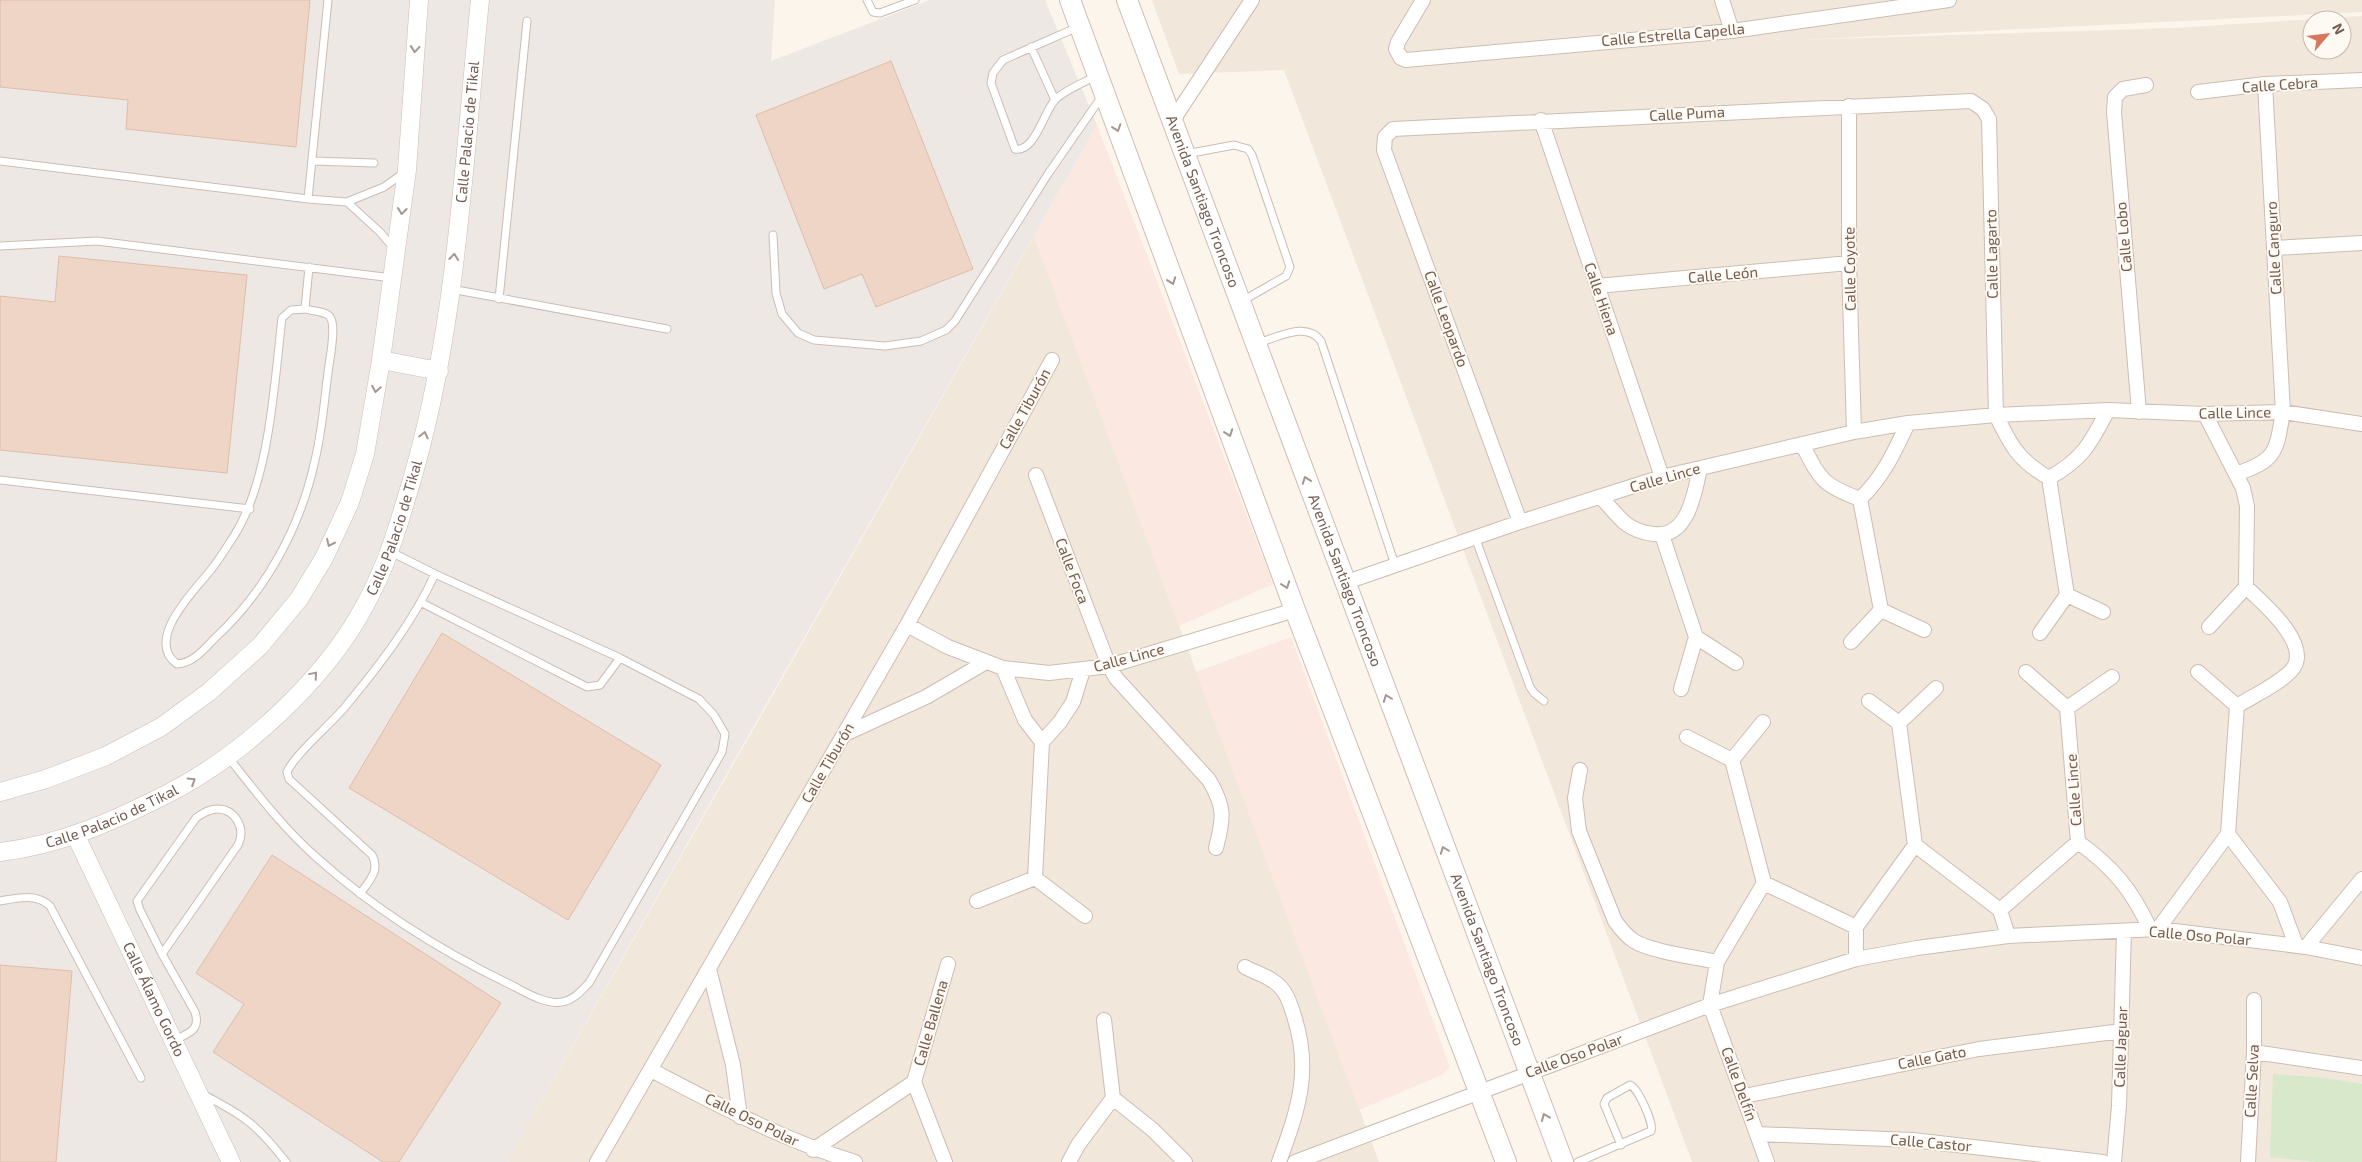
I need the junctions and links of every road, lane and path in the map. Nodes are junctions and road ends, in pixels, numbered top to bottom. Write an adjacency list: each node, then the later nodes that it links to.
1 (328, 0): 29 (lane)
2 (419, 0): 31 (street, one-way to 31)
3 (480, 0): 43 (street, Calle Palacio de Tikal, one-way to 3)
4 (867, 0): 5 (lane)
5 (915, 0)
6 (1070, 0): 13 (main road)
7 (1127, 0): 24 (main road, Avenida Santiago Troncoso)
8 (1252, 0): 24 (street)
9 (1422, 0): 14 (street, Calle Estrella Capella)
10 (1722, 0): 14 (street)
11 (1949, 0): 14 (street, Calle Estrella Capella)
12 (527, 21): 44 (lane)
13 (1079, 27): 15 (lane); 17 (main road)
14 (1732, 31)
15 (1032, 47): 21 (lane); 21 (lane)
16 (2362, 80): 18 (street, Calle Cebra)
17 (1102, 83): 21 (lane); 34 (lane); 80 (main road, one-way to 80)
18 (2265, 84): 20 (street, Calle Cebra); 37 (street, Calle Canguro)
19 (2146, 85): 53 (street, Calle Lobo)
20 (2198, 92)
21 (1055, 100)
22 (1971, 101): 23 (street, Calle Puma); 56 (street, Calle Lagarto)
23 (1849, 106): 25 (street, Calle Puma); 39 (street, Calle Coyote)
24 (1173, 120): 27 (main road, Avenida Santiago Troncoso)
25 (1540, 120): 26 (street, Calle Puma); 42 (street, Calle Hiena)
26 (1404, 127): 70 (street, Calle Leopardo)
27 (1186, 154): 45 (main road, Avenida Santiago Troncoso); 45 (lane)
28 (0, 161): 32 (lane)
29 (312, 161): 30 (lane); 32 (lane)
30 (374, 163)
31 (407, 170): 33 (lane); 38 (street, one-way to 38)
32 (308, 199): 33 (lane)
33 (347, 202): 38 (lane)
34 (773, 235)
35 (2362, 244): 37 (street)
36 (0, 246): 40 (lane)
37 (2274, 248): 54 (street, Calle Canguro)
38 (397, 253): 41 (street)
39 (1849, 263): 42 (street, Calle León); 59 (street, Calle Coyote)
40 (309, 267): 41 (lane); 46 (lane)
41 (394, 279): 49 (street)
42 (1597, 286): 64 (street, Calle Hiena)
43 (451, 289): 44 (lane); 51 (street, Calle Palacio de Tikal)
44 (499, 299): 47 (lane)
45 (1241, 302): 48 (main road, Avenida Santiago Troncoso)
46 (305, 309): 69 (lane); 69 (lane)
47 (667, 329)
48 (1256, 343): 74 (lane); 76 (main road, Avenida Santiago Troncoso, one-way to 48)
49 (381, 360): 51 (street); 112 (street, one-way to 112)
50 (1052, 360): 83 (street, Calle Tiburón)
51 (439, 371): 73 (street, Calle Palacio de Tikal, one-way to 51)
52 (2108, 410): 53 (street, Calle Lince); 56 (street, Calle Lince); 65 (street)
53 (2139, 412): 55 (street, Calle Lince)
54 (2283, 412): 55 (street, Calle Lince); 58 (street, Calle Lince); 62 (street, Calle Canguro)
55 (2205, 414): 62 (street)
56 (1996, 415): 57 (street, Calle Lince); 65 (street)
57 (1908, 423): 59 (street, Calle Lince); 68 (street)
58 (2362, 424)
59 (1854, 432): 60 (street, Calle Lince)
60 (1802, 444): 61 (street, Calle Lince); 68 (street)
61 (1700, 468): 64 (street, Calle Lince); 71 (street)
62 (2236, 474): 77 (street)
63 (1036, 475): 92 (street, Calle Foca)
64 (1662, 477): 67 (street, Calle Lince)
65 (2049, 478): 78 (street)
66 (0, 480): 69 (lane)
67 (1601, 497): 70 (street, Calle Lince); 71 (street)
68 (1860, 499): 81 (street)
69 (250, 509)
70 (1520, 522): 72 (street, Calle Lince)
71 (1662, 535): 87 (street)
72 (1476, 537): 74 (street, Calle Lince); 100 (lane)
73 (390, 552): 75 (lane); 109 (street, Calle Palacio de Tikal, one-way to 73)
74 (1395, 566): 76 (street, Calle Lince)
75 (435, 574): 79 (lane); 89 (lane)
76 (1344, 584): 147 (main road, Avenida Santiago Troncoso, one-way to 76)
77 (2246, 587): 84 (street); 102 (street)
78 (2067, 595): 82 (street); 86 (street)
79 (422, 603): 89 (lane); 122 (lane)
80 (1295, 610): 92 (street, Calle Lince); 151 (main road)
81 (1881, 610): 85 (street); 88 (street)
82 (2103, 612)
83 (907, 625): 90 (street, Calle Lince); 106 (street, Calle Tiburón)
84 (2209, 627)
85 (1924, 630)
86 (2040, 633)
87 (1696, 637): 91 (street); 99 (street)
88 (1851, 642)
89 (620, 658): 122 (lane)
90 (986, 662): 93 (street, Calle Lince); 106 (street)
91 (1736, 662)
92 (1108, 666): 94 (street, Calle Lince); 117 (street, Calle Foca)
93 (1003, 668): 94 (street, Calle Lince); 108 (street)
94 (1083, 670): 108 (street)
95 (2026, 672): 103 (street)
96 (2198, 672): 102 (street)
97 (2112, 678): 103 (street)
98 (1936, 688): 105 (street)
99 (1681, 689)
100 (1544, 701)
101 (1870, 701): 105 (street)
102 (2237, 706): 113 (street)
103 (2067, 708): 115 (street, Calle Lince)
104 (1763, 722): 110 (street)
105 (1899, 723): 116 (street)
106 (845, 734): 138 (street, Calle Tiburón)
107 (1687, 737): 110 (street)
108 (1042, 742): 119 (street)
109 (228, 758): 114 (street, Calle Palacio de Tikal, one-way to 109); 122 (lane)
110 (1732, 760): 121 (street)
111 (1580, 770): 135 (street)
112 (0, 792)
113 (2228, 834): 128 (street); 131 (street)
114 (76, 836): 118 (street, Calle Palacio de Tikal); 143 (street, Calle Álamo Gordo)
115 (2078, 842): 125 (street, Calle Lince); 128 (street, Calle Lince)
116 (1916, 845): 125 (street); 127 (street)
117 (1216, 848)
118 (0, 852)
119 (1035, 878): 124 (street); 126 (street)
120 (2362, 880): 131 (street)
121 (1764, 883): 127 (street); 135 (street)
122 (360, 894)
123 (0, 901): 148 (lane)
124 (977, 901)
125 (2000, 910): 130 (street)
126 (1085, 916)
127 (1856, 927): 134 (street)
128 (2154, 929): 129 (street, Calle Oso Polar); 131 (street, Calle Oso Polar)
129 (2124, 932): 130 (street, Calle Oso Polar); 142 (street, Calle Jaguar)
130 (2008, 936): 134 (street, Calle Oso Polar)
131 (2301, 946): 133 (street, Calle Oso Polar)
132 (162, 954): 132 (lane); 143 (lane)
133 (2362, 958)
134 (1856, 959): 140 (street, Calle Oso Polar)
135 (1717, 962): 140 (street)
136 (948, 964): 149 (street, Calle Ballena)
137 (1246, 967): 166 (street)
138 (709, 969): 146 (street, Calle Tiburón); 154 (street)
139 (2254, 1000): 144 (street, Calle Selva)
140 (1710, 1005): 147 (street, Calle Oso Polar); 152 (street, Calle Delfín)
141 (1104, 1020): 153 (street)
142 (2122, 1031): 152 (street, Calle Gato); 173 (street, Calle Jaguar)
143 (172, 1042): 150 (street, Calle Álamo Gordo)
144 (2254, 1052): 145 (street); 174 (street, Calle Selva)
145 (2362, 1068)
146 (651, 1070): 154 (street, Calle Oso Polar); 161 (street, Calle Tiburón)
147 (1528, 1073): 151 (street, Calle Oso Polar); 169 (main road, Avenida Santiago Troncoso, one-way to 147)
148 (141, 1078)
149 (914, 1082): 157 (street, Calle Ballena); 163 (street, Calle Ballena)
150 (197, 1092): 159 (street, Calle Álamo Gordo); 160 (lane)
151 (1479, 1092): 158 (street, Calle Oso Polar); 168 (main road)
152 (1744, 1096): 155 (street, Calle Delfín)
153 (1113, 1098): 164 (street); 165 (street)
154 (740, 1117): 157 (street, Calle Oso Polar)
155 (1757, 1134): 171 (street, Calle Delfín); 172 (street, Calle Castor)
156 (1621, 1145): 156 (lane); 170 (lane)
157 (813, 1150): 162 (street, Calle Oso Polar)
158 (1311, 1160): 167 (street, Calle Oso Polar)
159 (231, 1162)
160 (286, 1162)
161 (596, 1162)
162 (855, 1162)
163 (945, 1162)
164 (1069, 1162)
165 (1186, 1162)
166 (1279, 1162)
167 (1295, 1162)
168 (1506, 1162)
169 (1563, 1162)
170 (1578, 1162)
171 (1767, 1162)
172 (2103, 1162)
173 (2114, 1162)
174 (2248, 1162)

